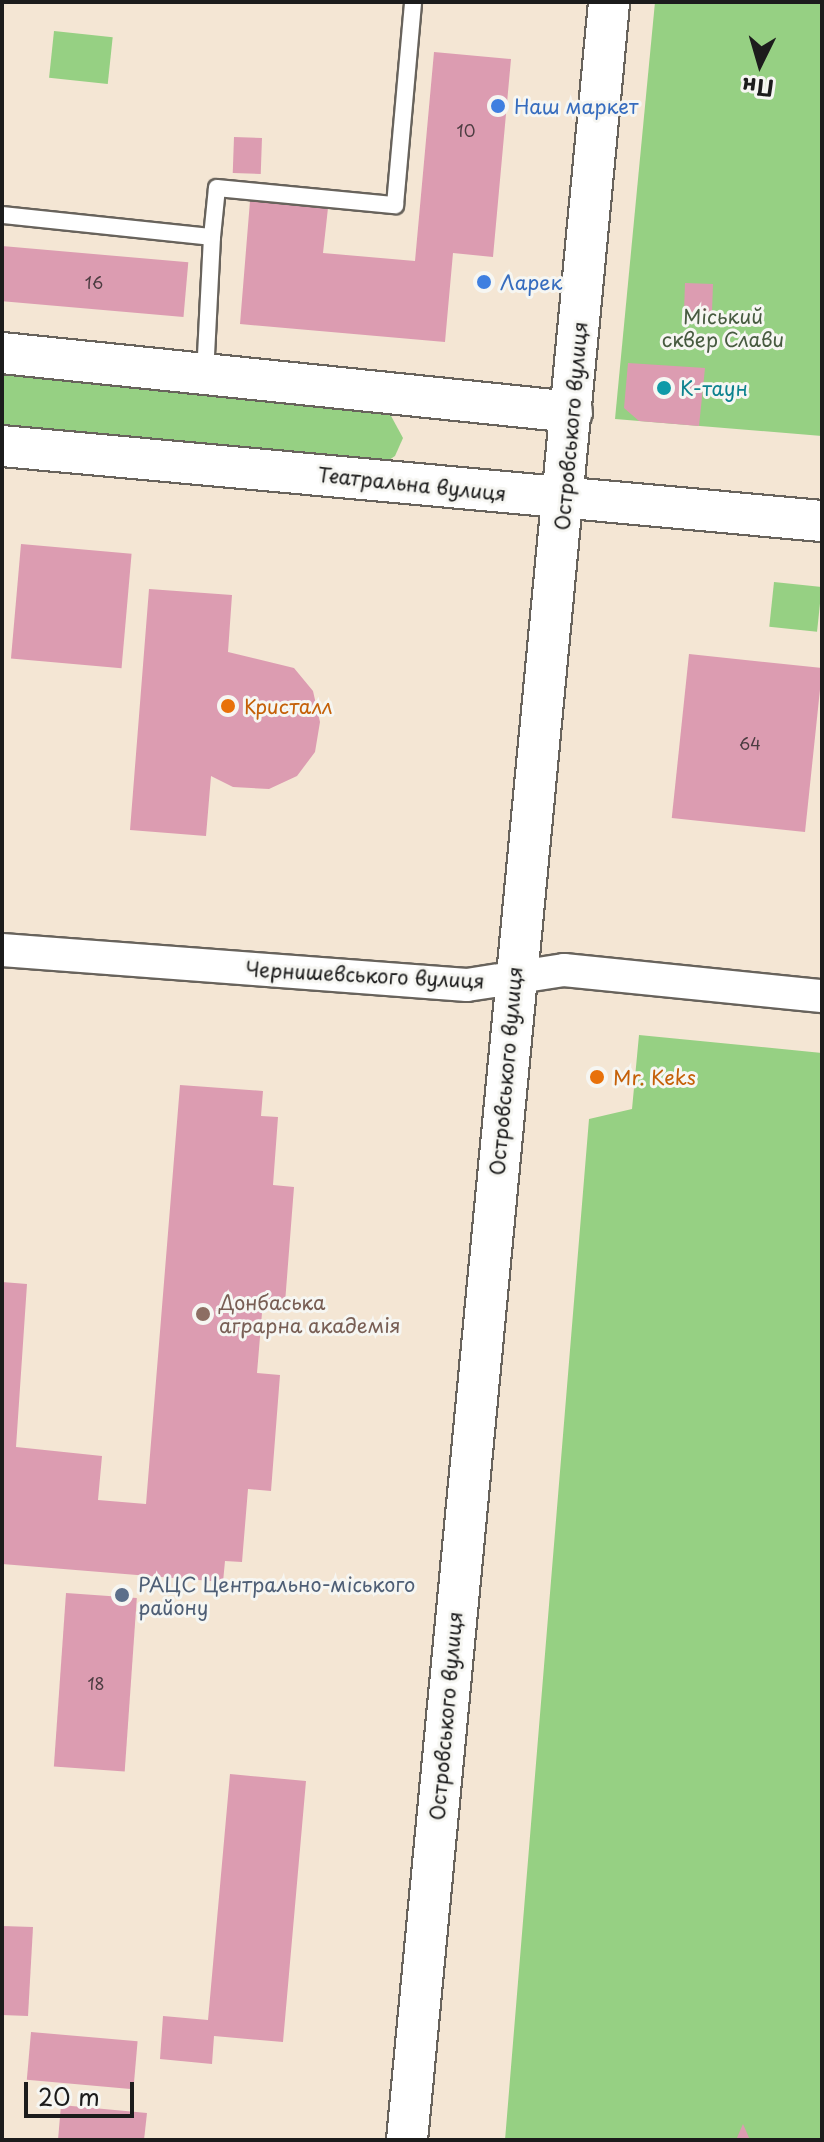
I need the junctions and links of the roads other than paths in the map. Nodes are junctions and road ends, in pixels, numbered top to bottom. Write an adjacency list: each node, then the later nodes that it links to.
1 (413, 2): 4 (lane)
2 (609, 2): 7 (street, Островського вулиця)
3 (2, 215): 4 (lane)
4 (212, 237): 6 (lane)
5 (2, 353): 6 (street)
6 (205, 375): 7 (street)
7 (572, 412): 9 (street, Островського вулиця)
8 (2, 446): 9 (street, Театральна вулиця)
9 (564, 500): 10 (street, Театральна вулиця); 12 (street, Островського вулиця)
10 (822, 521)
11 (2, 950): 12 (street, Чернишевського вулиця)
12 (513, 981): 13 (street, Чернишевського вулиця); 14 (street, Островського вулиця)
13 (822, 996)
14 (407, 2140)

